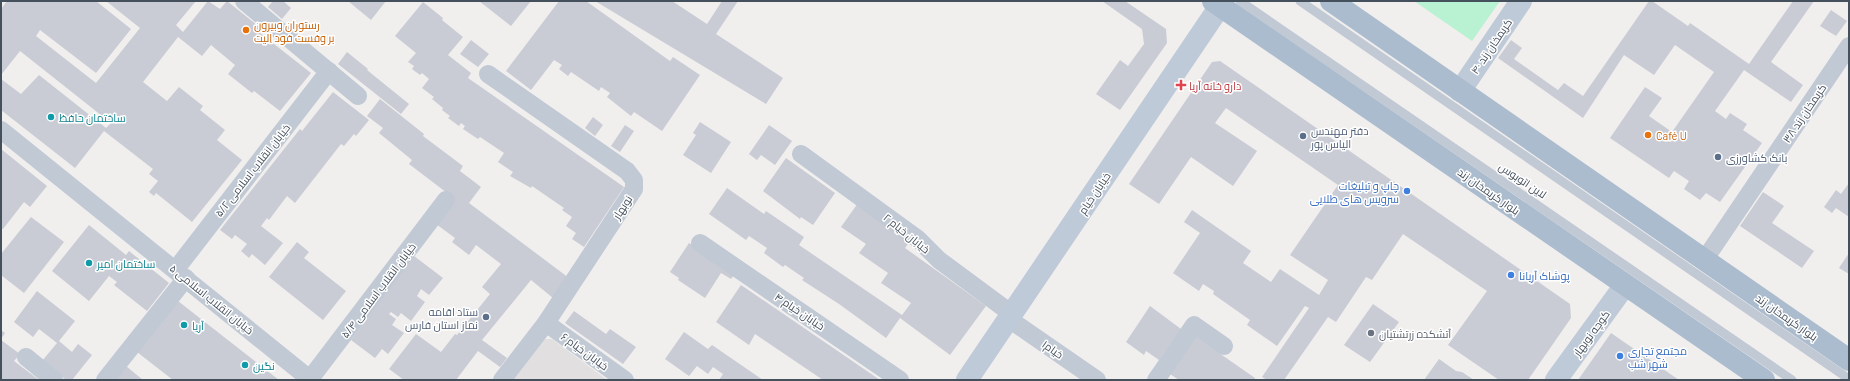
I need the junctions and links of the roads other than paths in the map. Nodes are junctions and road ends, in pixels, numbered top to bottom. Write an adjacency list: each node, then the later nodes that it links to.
1 (244, 1): 7 (street)
2 (1300, 1): 23 (lane, لاین اتوبوس)
3 (1331, 1): 9 (main road, بلوار کریمخان زند)
4 (1521, 1): 9 (street, کریمخان زند ۴۰)
5 (1224, 3): 17 (main road, بلوار کریمخان زند); 18 (street, خیابان خیام); 35 (lane, لاین اتوبوس)
6 (1849, 46): 15 (street, کریمخان زند ۳۸)
7 (328, 71): 10 (street); 16 (street, خیابان انقلاب اسلامی ۵/۲)
8 (488, 74): 19 (street, نوبهار)
9 (1460, 91): 15 (main road, بلوار کریمخان زند)
10 (358, 96)
11 (1, 130): 16 (street, خیابان انقلاب اسلامی ۵)
12 (801, 154): 18 (street, خیابان خیام ۲)
13 (446, 200): 26 (street, خیابان انقلاب اسلامی ۵/۴)
14 (700, 243): 29 (street, خیابان خیام ۴)
15 (1705, 259): 22 (main road, بلوار کریمخان زند)
16 (181, 273): 25 (street, خیابان انقلاب اسلامی ۵/۲); 26 (street, خیابان انقلاب اسلامی ۵)
17 (1625, 285): 33 (street, کوچه نوبهار); 34 (main road, بلوار کریمخان زند)
18 (1011, 316): 30 (street, خیابان خیام); 31 (street, ۱خیام)
19 (546, 322): 27 (street, نوبهار); 28 (street, خیابان خیام ۶)
20 (1224, 346): 32 (street)
21 (26, 357): 24 (street)
22 (1849, 360)
23 (1849, 379)
24 (54, 380)
25 (105, 380)
26 (311, 380)
27 (502, 380)
28 (625, 380)
29 (900, 380)
30 (967, 380)
31 (1097, 380)
32 (1156, 380)
33 (1556, 380)
34 (1764, 380)
35 (1792, 380)

